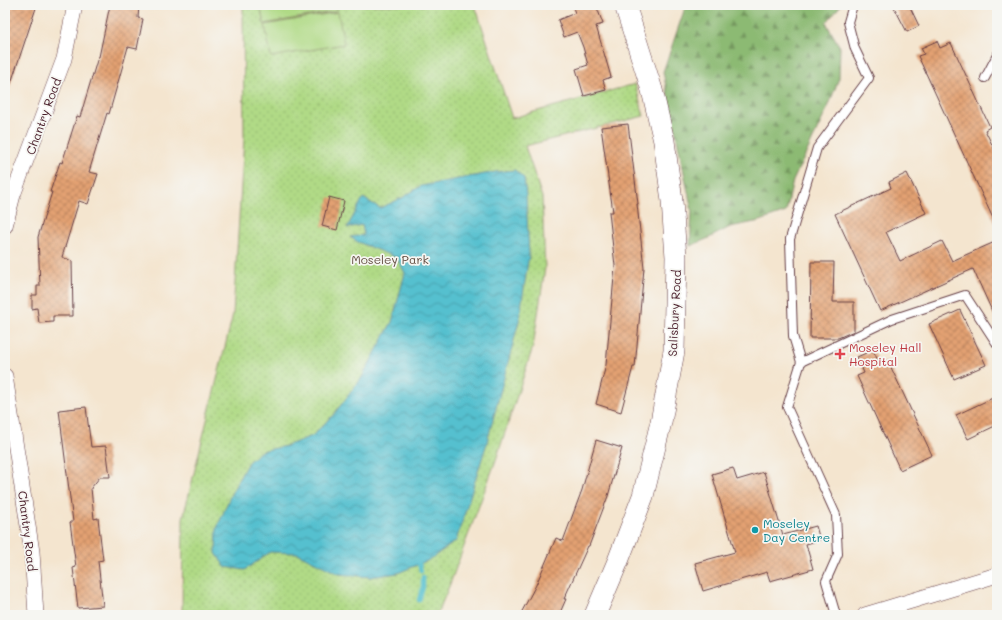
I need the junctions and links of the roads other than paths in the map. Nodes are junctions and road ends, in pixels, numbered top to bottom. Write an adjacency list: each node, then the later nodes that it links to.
1 (75, 5): 6 (street, Chantry Road)
2 (625, 5): 12 (main road, Salisbury Road)
3 (852, 5): 8 (lane)
4 (997, 55): 5 (lane)
5 (985, 78)
6 (5, 226)
7 (997, 344): 8 (lane)
8 (801, 362): 13 (lane)
9 (5, 376): 11 (street, Chantry Road)
10 (997, 575): 14 (street)
11 (36, 615)
12 (595, 615)
13 (836, 615)
14 (865, 615)

